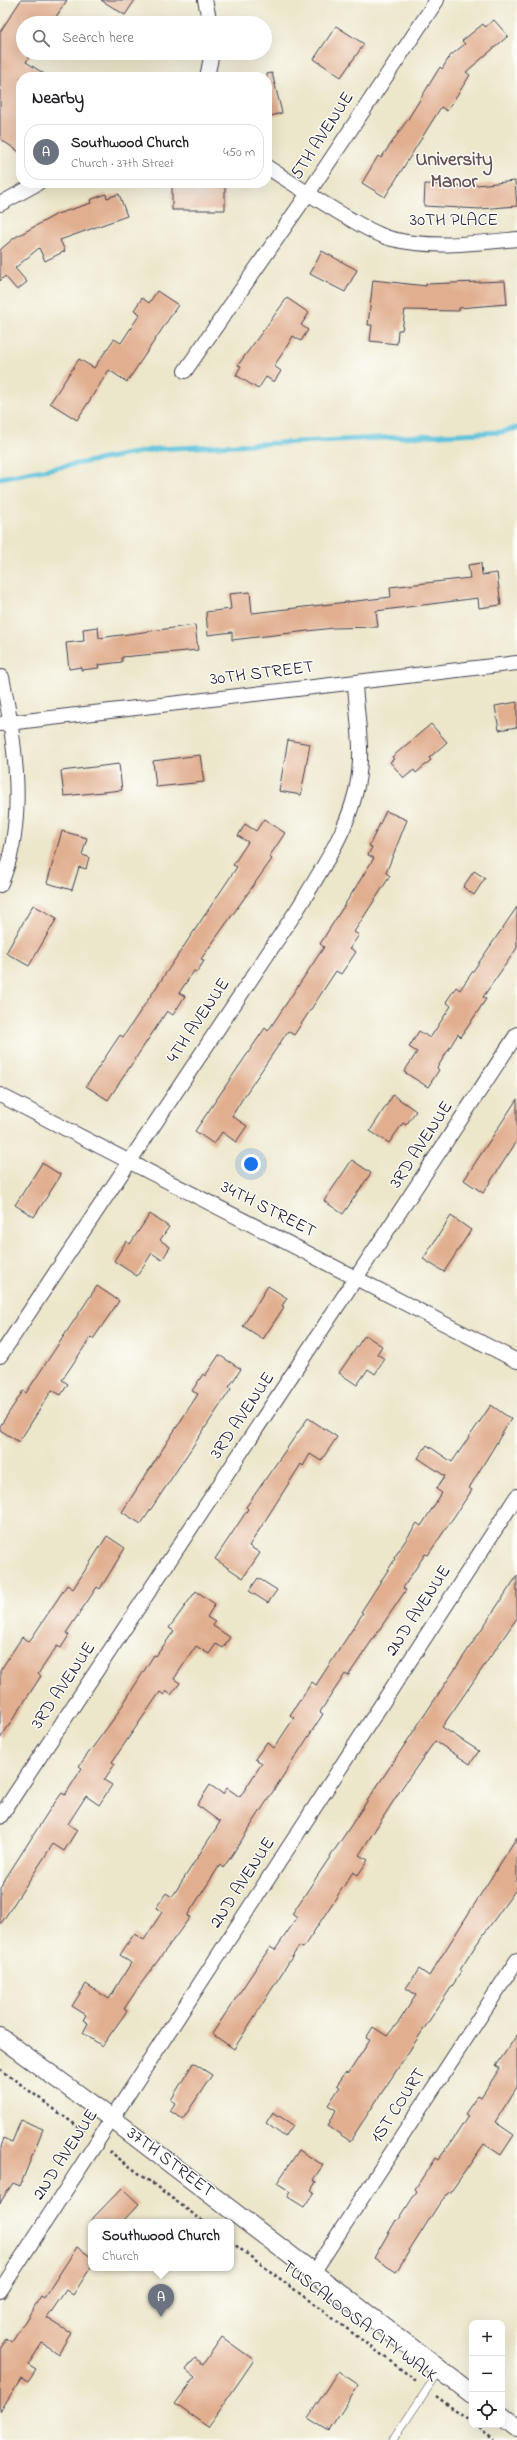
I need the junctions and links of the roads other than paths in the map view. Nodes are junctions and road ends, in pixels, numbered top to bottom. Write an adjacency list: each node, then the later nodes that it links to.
1 (205, 0): 3 (street)
2 (437, 0): 8 (street, 5TH AVENUE)
3 (208, 16)
4 (211, 60): 5 (street)
5 (208, 72)
6 (272, 170): 8 (street, 30TH PLACE)
7 (29, 188): 9 (street)
8 (308, 195): 10 (street, 30TH PLACE); 11 (street, 5TH AVENUE)
9 (0, 204)
10 (517, 239)
11 (185, 372)
12 (517, 663): 14 (street, 30TH STREET)
13 (2, 676): 15 (street)
14 (355, 683): 15 (street, 30TH STREET); 19 (street, 4TH AVENUE)
15 (6, 723): 16 (street)
16 (0, 885)
17 (517, 1034): 20 (street, 3RD AVENUE)
18 (0, 1095): 19 (street, 34TH STREET)
19 (129, 1160): 20 (street, 34TH STREET); 21 (street, 4TH AVENUE)
20 (358, 1278): 22 (street, 34TH STREET); 24 (street, 3RD AVENUE)
21 (0, 1356)
22 (517, 1361)
23 (517, 1496): 27 (street, 2ND AVENUE)
24 (0, 1817)
25 (517, 1960): 28 (street, 1ST COURT)
26 (0, 2037): 27 (street, 37TH STREET)
27 (112, 2119): 28 (street, 37TH STREET); 29 (street, 2ND AVENUE)
28 (313, 2272): 30 (street, 37TH STREET)
29 (0, 2291)
30 (441, 2370): 31 (street, 37TH STREET); 34 (lane)
31 (469, 2392)
32 (505, 2418): 33 (street)
33 (517, 2428)
34 (392, 2440)

